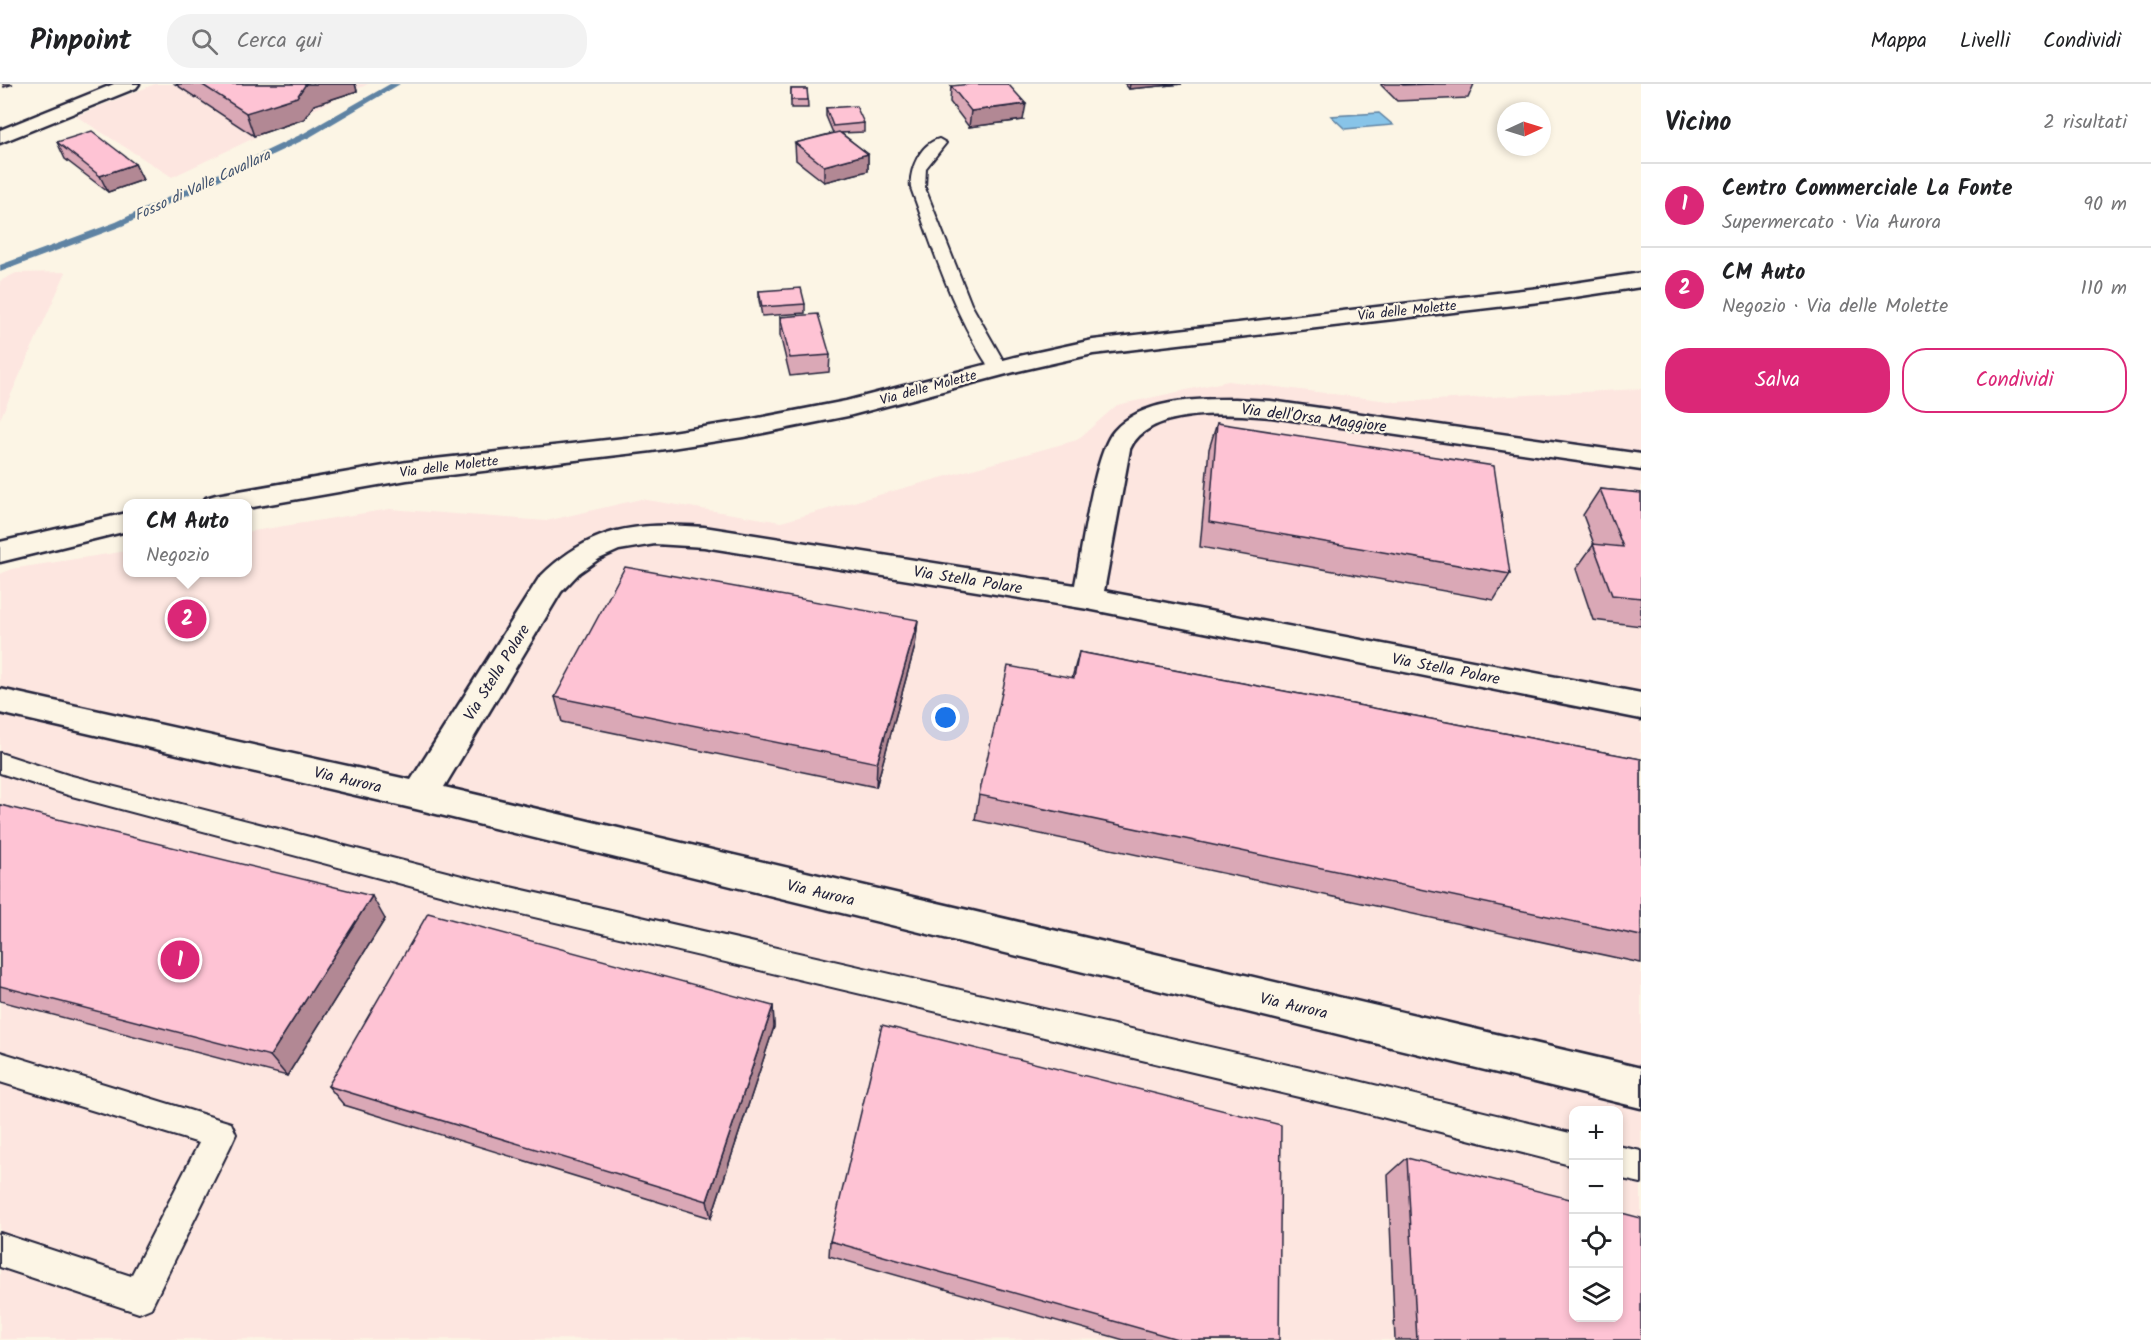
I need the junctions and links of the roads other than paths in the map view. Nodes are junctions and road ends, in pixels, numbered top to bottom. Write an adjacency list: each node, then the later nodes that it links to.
1 (130, 84): 2 (street)
2 (0, 137)
3 (939, 143): 5 (lane)
4 (1641, 280): 5 (street, Via delle Molette)
5 (999, 369): 7 (street, Via delle Molette)
6 (1641, 462): 10 (street, Via dell'Orsa Maggiore)
7 (245, 499)
8 (123, 523): 9 (street)
9 (0, 552)
10 (1088, 598): 12 (street, Via Stella Polare); 14 (street, Via Stella Polare)
11 (0, 701): 14 (street, Via Aurora)
12 (1641, 706)
13 (0, 763): 17 (lane)
14 (420, 796): 16 (street, Via Aurora)
15 (0, 1067): 20 (lane)
16 (1641, 1088)
17 (1569, 1149)
18 (1623, 1163): 19 (lane)
19 (1641, 1167)
20 (0, 1250)

